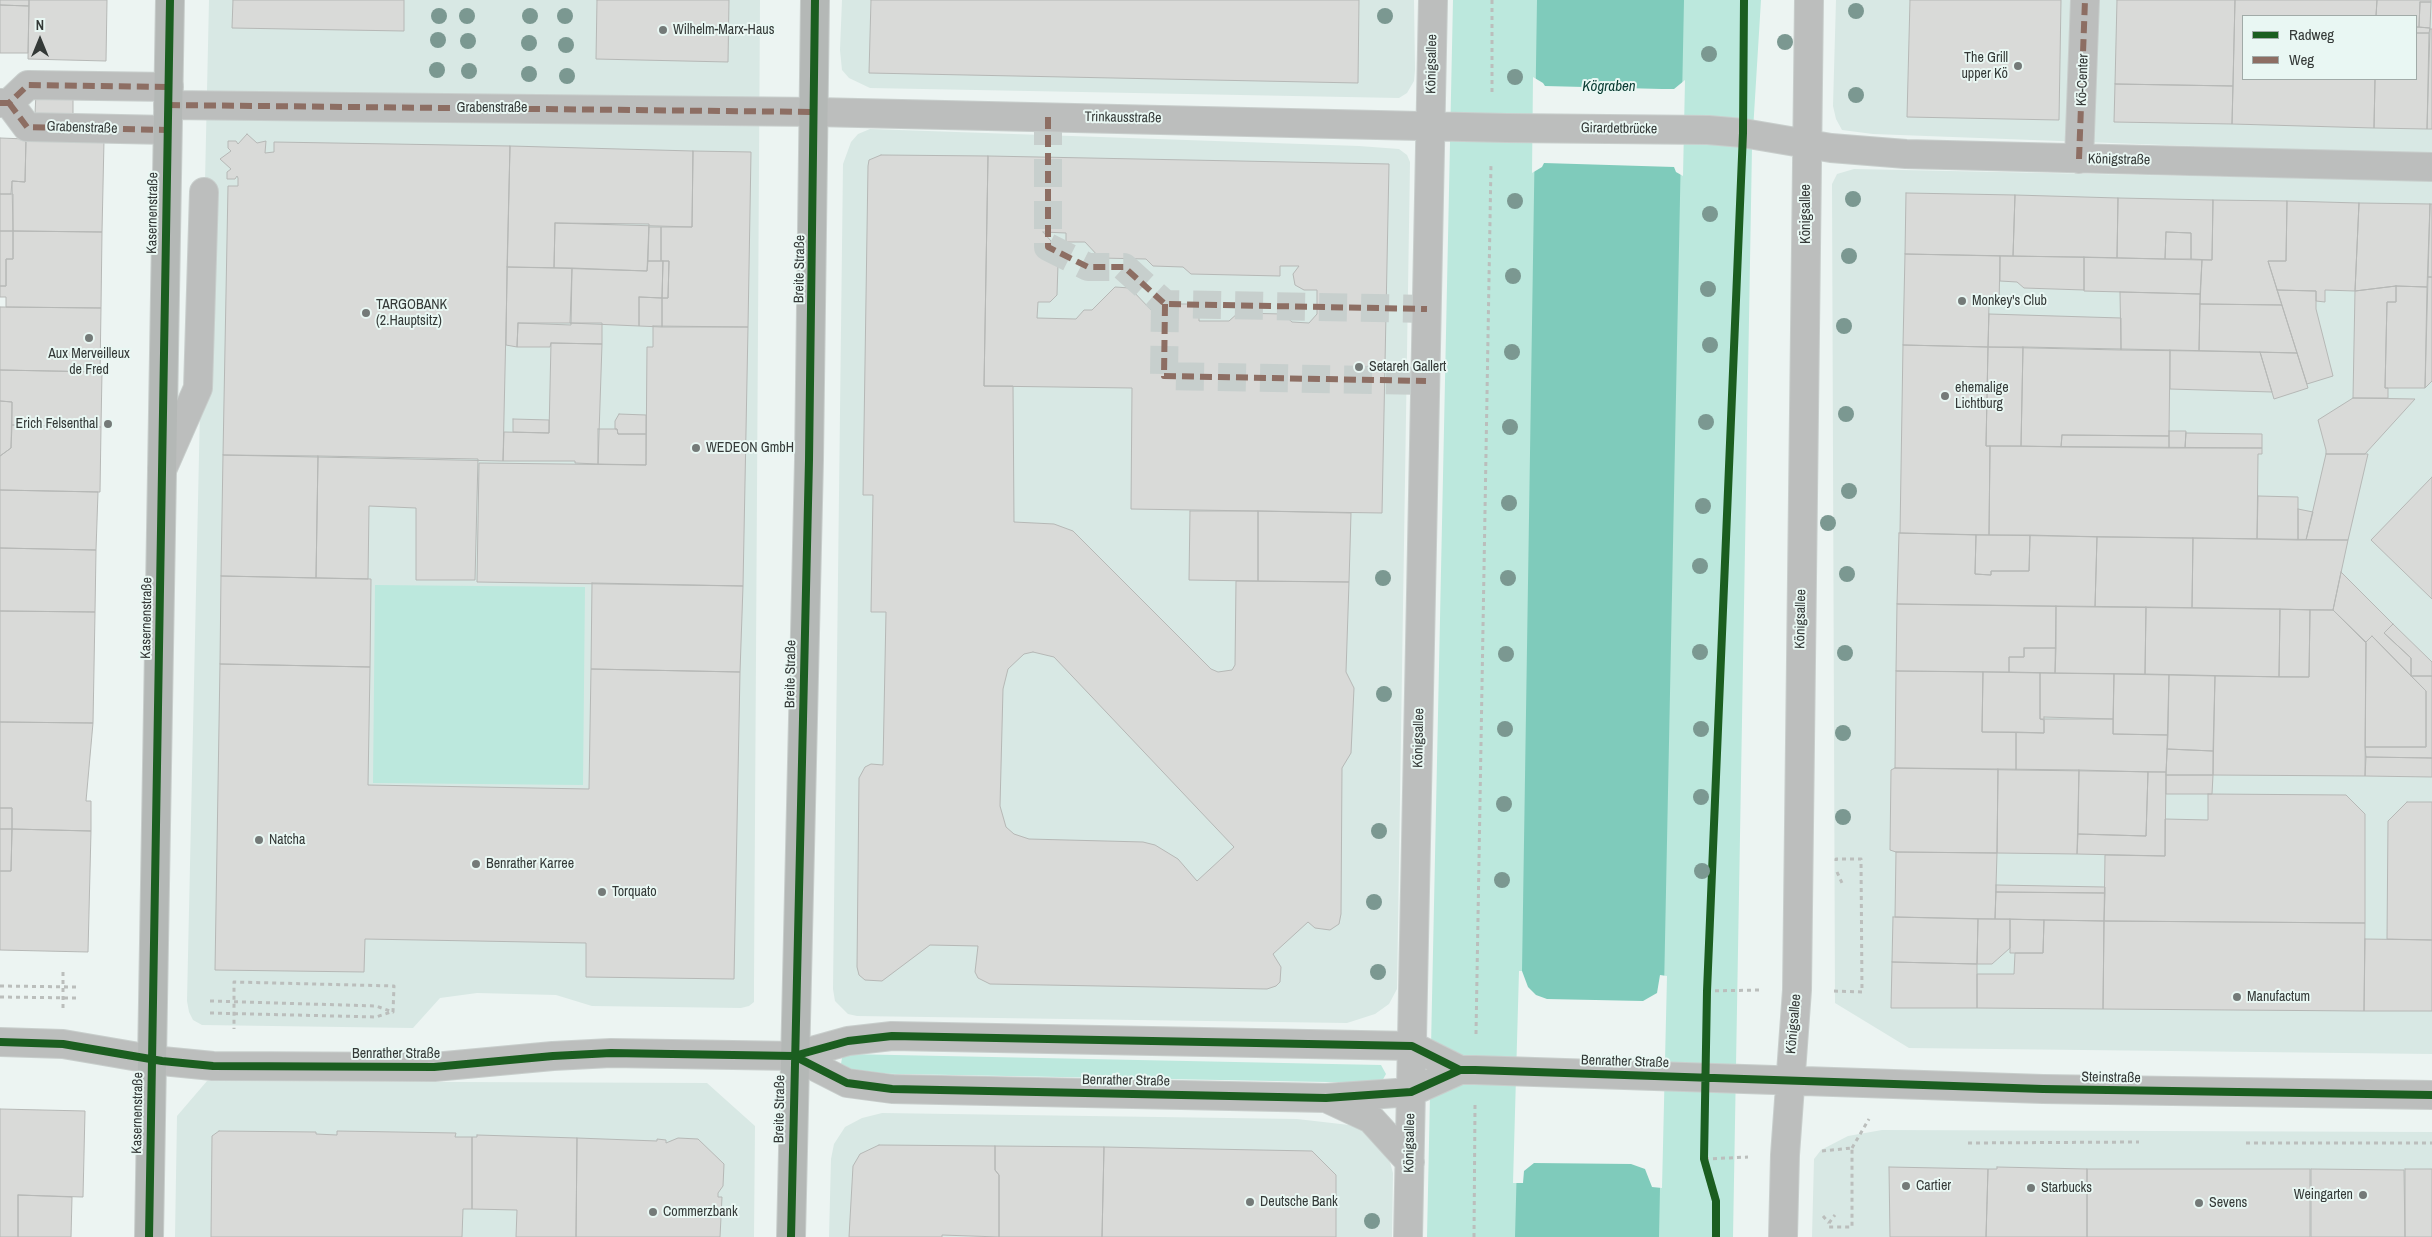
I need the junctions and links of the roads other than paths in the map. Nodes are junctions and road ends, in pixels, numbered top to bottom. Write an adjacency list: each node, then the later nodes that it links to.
1 (170, 0): 7 (main road, Kasernenstraße)
2 (815, 0): 8 (main road, Breite Straße)
3 (1434, 0): 9 (street, Königsallee)
4 (1809, 0): 10 (street, Königsallee)
5 (2085, 0): 11 (street, Kö-Center)
6 (4, 103): 7 (street, Grabenstraße); 7 (street, Grabenstraße)
7 (168, 107): 8 (street, Grabenstraße); 14 (main road, Kasernenstraße)
8 (815, 112): 9 (street, Trinkausstraße); 17 (main road, Breite Straße)
9 (1431, 126): 10 (street, Girardetbrücke); 16 (street, Königsallee)
10 (1806, 143): 11 (street, Königstraße); 20 (street, Königsallee)
11 (2079, 159): 12 (street, Königstraße)
12 (2432, 167)
13 (204, 192): 14 (street)
14 (162, 470): 18 (main road, Kasernenstraße)
15 (0, 1042): 18 (street, Benrather Straße)
16 (1412, 1046): 17 (street, Benrather Straße); 19 (street, Benrather Straße); 21 (street, Königsallee)
17 (794, 1056): 18 (street, Benrather Straße); 23 (street, Benrather Straße); 26 (main road, Breite Straße)
18 (151, 1058): 25 (main road, Kasernenstraße)
19 (1475, 1071): 20 (street, Benrather Straße); 21 (street, Benrather Straße)
20 (1790, 1080): 22 (street, Steinstraße); 28 (street, Königsallee)
21 (1411, 1092): 23 (street, Benrather Straße); 24 (street, Königsallee)
22 (2432, 1095)
23 (1326, 1098): 24 (street)
24 (1410, 1162): 27 (street, Königsallee)
25 (148, 1237)
26 (791, 1237)
27 (1408, 1237)
28 (1783, 1237)

